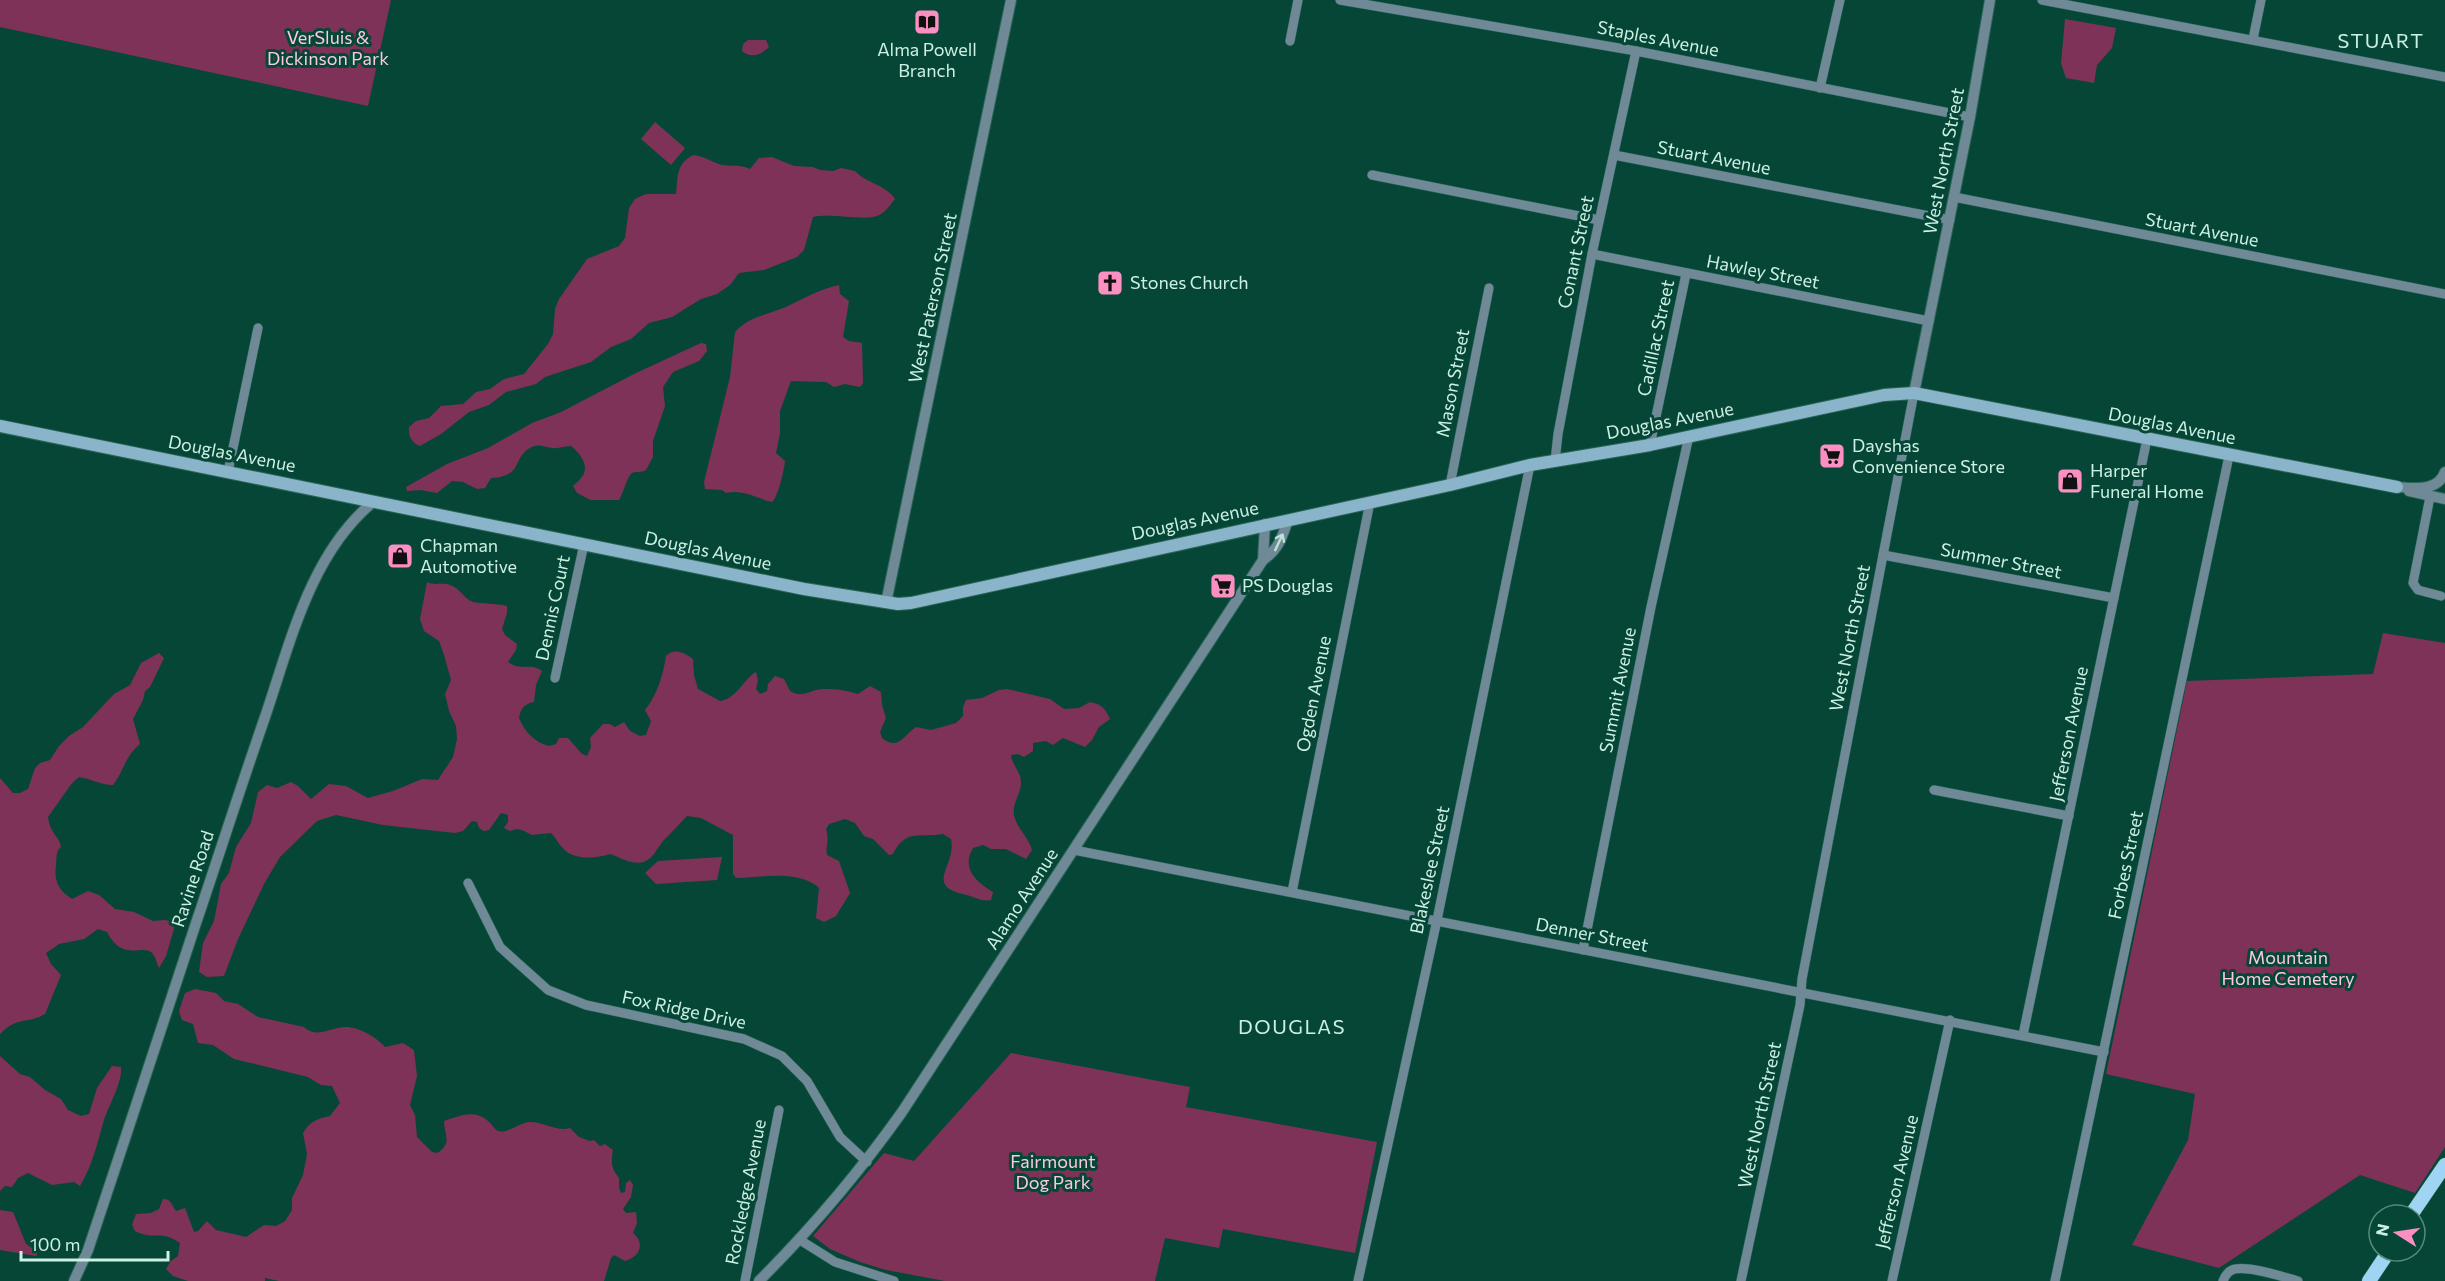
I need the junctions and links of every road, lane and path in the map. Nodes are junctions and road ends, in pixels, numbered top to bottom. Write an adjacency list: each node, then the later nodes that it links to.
1 (1011, 0): 49 (street, West Paterson Street)
2 (1298, 0): 10 (street)
3 (1340, 0): 11 (street, Staples Avenue)
4 (1840, 0): 13 (street)
5 (1990, 0): 14 (street, West North Street)
6 (2042, 0): 8 (street)
7 (2261, 0): 9 (street)
8 (2069, 3): 9 (street)
9 (2253, 39): 12 (street)
10 (1290, 41)
11 (1636, 51): 13 (street, Staples Avenue); 15 (street, Conant Street)
12 (2445, 77)
13 (1820, 88): 14 (street, Staples Avenue)
14 (1970, 117): 17 (street, West North Street)
15 (1614, 155): 18 (street, Conant Street); 19 (street, Stuart Avenue)
16 (1372, 175): 18 (street)
17 (1954, 197): 19 (street, West North Street); 23 (street, Stuart Avenue)
18 (1599, 220): 20 (street, Conant Street)
19 (1950, 220): 24 (street, West North Street)
20 (1592, 254): 21 (street, Hawley Street); 32 (street, Conant Street)
21 (1686, 274): 24 (street, Hawley Street); 30 (street, Cadillac Street)
22 (1489, 288): 36 (street, Mason Street)
23 (2445, 294)
24 (1929, 321): 26 (street, West North Street)
25 (258, 328): 34 (street)
26 (1914, 393): 28 (main road, Douglas Avenue); 29 (main road, Douglas Avenue); 45 (street, West North Street)
27 (0, 426): 34 (main road, Douglas Avenue)
28 (1689, 436): 30 (main road, Douglas Avenue); 57 (street, Summit Avenue)
29 (2147, 439): 31 (main road, Douglas Avenue); 48 (street, Jefferson Avenue)
30 (1650, 445): 32 (main road, Douglas Avenue)
31 (2229, 456): 37 (main road, Douglas Avenue); 61 (street, Forbes Street)
32 (1555, 461): 33 (main road, Douglas Avenue)
33 (1530, 465): 36 (main road, Douglas Avenue); 56 (street, Blakeslee Street)
34 (228, 472): 40 (main road, Douglas Avenue)
35 (2445, 472): 37 (street, Douglas Avenue)
36 (1450, 484): 41 (main road, Douglas Avenue)
37 (2397, 487): 38 (street, Douglas Avenue)
38 (2430, 497): 39 (street, Douglas Avenue); 47 (street)
39 (2445, 499)
40 (374, 502): 44 (main road, Douglas Avenue); 68 (street, Ravine Road)
41 (1370, 502): 42 (main road, Douglas Avenue); 55 (street, Ogden Avenue)
42 (1288, 520): 43 (main road, Douglas Avenue); 46 (street, Alamo Avenue, one-way to 42)
43 (1265, 525): 46 (street); 49 (main road, Douglas Avenue)
44 (584, 544): 49 (main road, Douglas Avenue); 50 (street, Dennis Court)
45 (1883, 555): 48 (street, Summer Street); 58 (street, West North Street)
46 (1263, 560): 53 (street, Alamo Avenue)
47 (2441, 596)
48 (2114, 598): 52 (street, Jefferson Avenue)
49 (886, 603)
50 (555, 678)
51 (1934, 790): 52 (street)
52 (2070, 816): 60 (street, Jefferson Avenue)
53 (1074, 850): 55 (street, Denner Street); 63 (street, Alamo Avenue)
54 (468, 884): 63 (street, Fox Ridge Drive)
55 (1292, 892): 56 (street, Denner Street)
56 (1437, 920): 57 (street, Denner Street); 72 (street, Blakeslee Street)
57 (1583, 950): 58 (street, Denner Street)
58 (1801, 992): 59 (street, Denner Street); 73 (street, West North Street)
59 (1950, 1020): 60 (street, Denner Street); 74 (street, Jefferson Avenue)
60 (2023, 1035): 61 (street, Denner Street)
61 (2104, 1052): 75 (street, Forbes Street)
62 (779, 1110): 69 (street, Rockledge Avenue)
63 (867, 1162): 66 (street, Alamo Avenue)
64 (2445, 1165): 65 (main road)
65 (2419, 1203)
66 (800, 1240): 70 (street, Alamo Avenue); 71 (street)
67 (2381, 1263): 78 (main road)
68 (74, 1281)
69 (745, 1281)
70 (759, 1281)
71 (894, 1281)
72 (1358, 1281)
73 (1741, 1281)
74 (1892, 1281)
75 (2055, 1281)
76 (2223, 1281): 77 (street)
77 (2298, 1281)
78 (2369, 1281)

